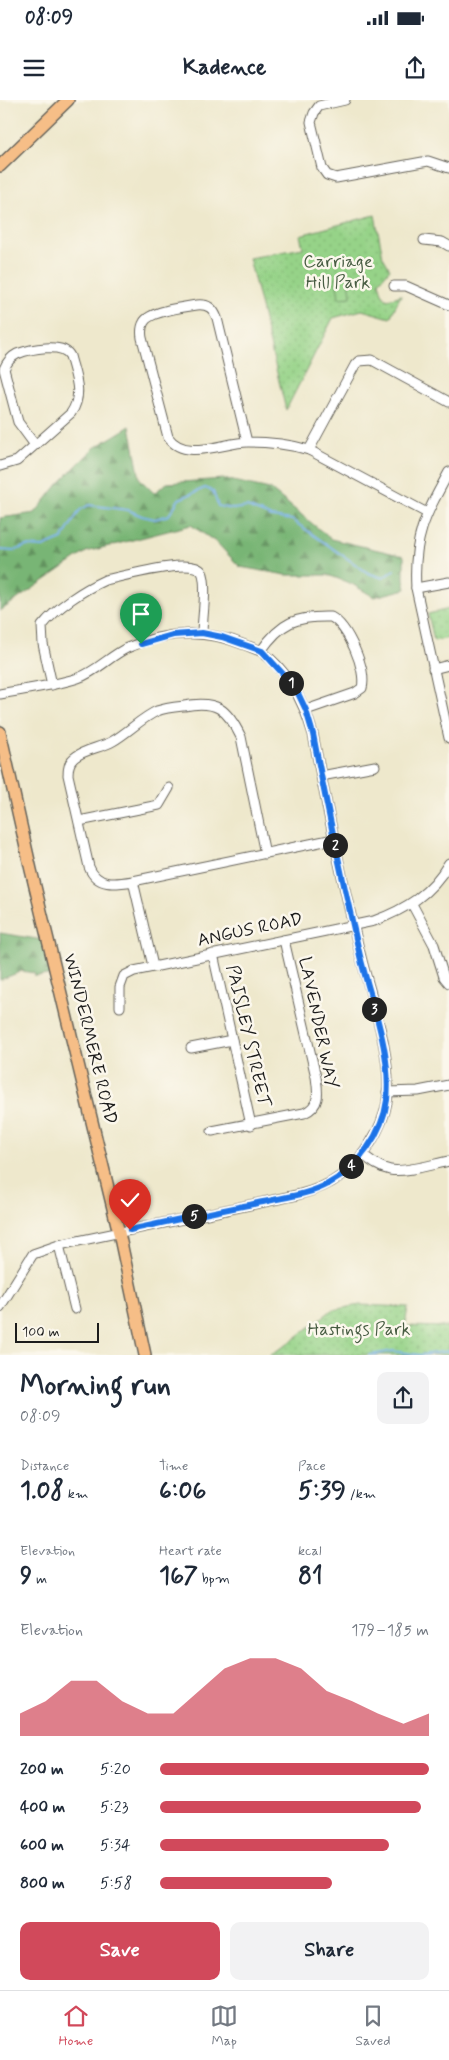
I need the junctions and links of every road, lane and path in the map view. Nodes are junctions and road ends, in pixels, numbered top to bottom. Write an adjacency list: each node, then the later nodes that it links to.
1 (68, 100): 3 (main road)
2 (345, 100): 4 (street)
3 (0, 166)
4 (449, 168)
5 (424, 240): 6 (street)
6 (449, 246)
7 (394, 286): 8 (street)
8 (449, 305)
9 (449, 402): 12 (street)
10 (247, 442): 10 (street); 12 (street)
11 (35, 445): 11 (street); 13 (street)
12 (310, 450): 15 (street)
13 (0, 466)
14 (449, 472): 15 (street)
15 (427, 513): 17 (street)
16 (449, 582): 17 (street)
17 (416, 588): 21 (street)
18 (202, 633): 19 (street); 22 (street); 22 (street)
19 (262, 651): 24 (street); 24 (street)
20 (449, 666): 21 (street)
21 (433, 669): 26 (street)
22 (52, 684): 23 (street)
23 (0, 694)
24 (306, 710): 28 (street)
25 (0, 732): 50 (main road, WINDERMERE ROAD)
26 (449, 738)
27 (375, 766): 28 (street)
28 (321, 776): 31 (street)
29 (169, 788): 30 (street)
30 (79, 820): 32 (street); 34 (street)
31 (334, 839): 32 (street); 36 (street)
32 (265, 854): 34 (street)
33 (449, 863): 35 (street, ANGUS ROAD)
34 (133, 882): 39 (street)
35 (412, 904): 36 (street, ANGUS ROAD); 40 (street)
36 (353, 925): 37 (street, ANGUS ROAD); 45 (street)
37 (284, 940): 38 (street, ANGUS ROAD); 46 (street, LAVENDER WAY)
38 (212, 954): 39 (street, ANGUS ROAD); 42 (street, PAISLEY STREET)
39 (153, 966): 41 (street, ANGUS ROAD)
40 (449, 983)
41 (120, 1008)
42 (232, 1040): 43 (street); 46 (street, PAISLEY STREET)
43 (190, 1048)
44 (449, 1085): 45 (street)
45 (387, 1092): 48 (street)
46 (251, 1125): 47 (street)
47 (212, 1131)
48 (362, 1154): 49 (street); 50 (street)
49 (449, 1161)
50 (119, 1233): 51 (street); 54 (main road, WINDERMERE ROAD)
51 (59, 1245): 52 (street); 53 (street)
52 (0, 1306)
53 (75, 1309)
54 (145, 1355)

